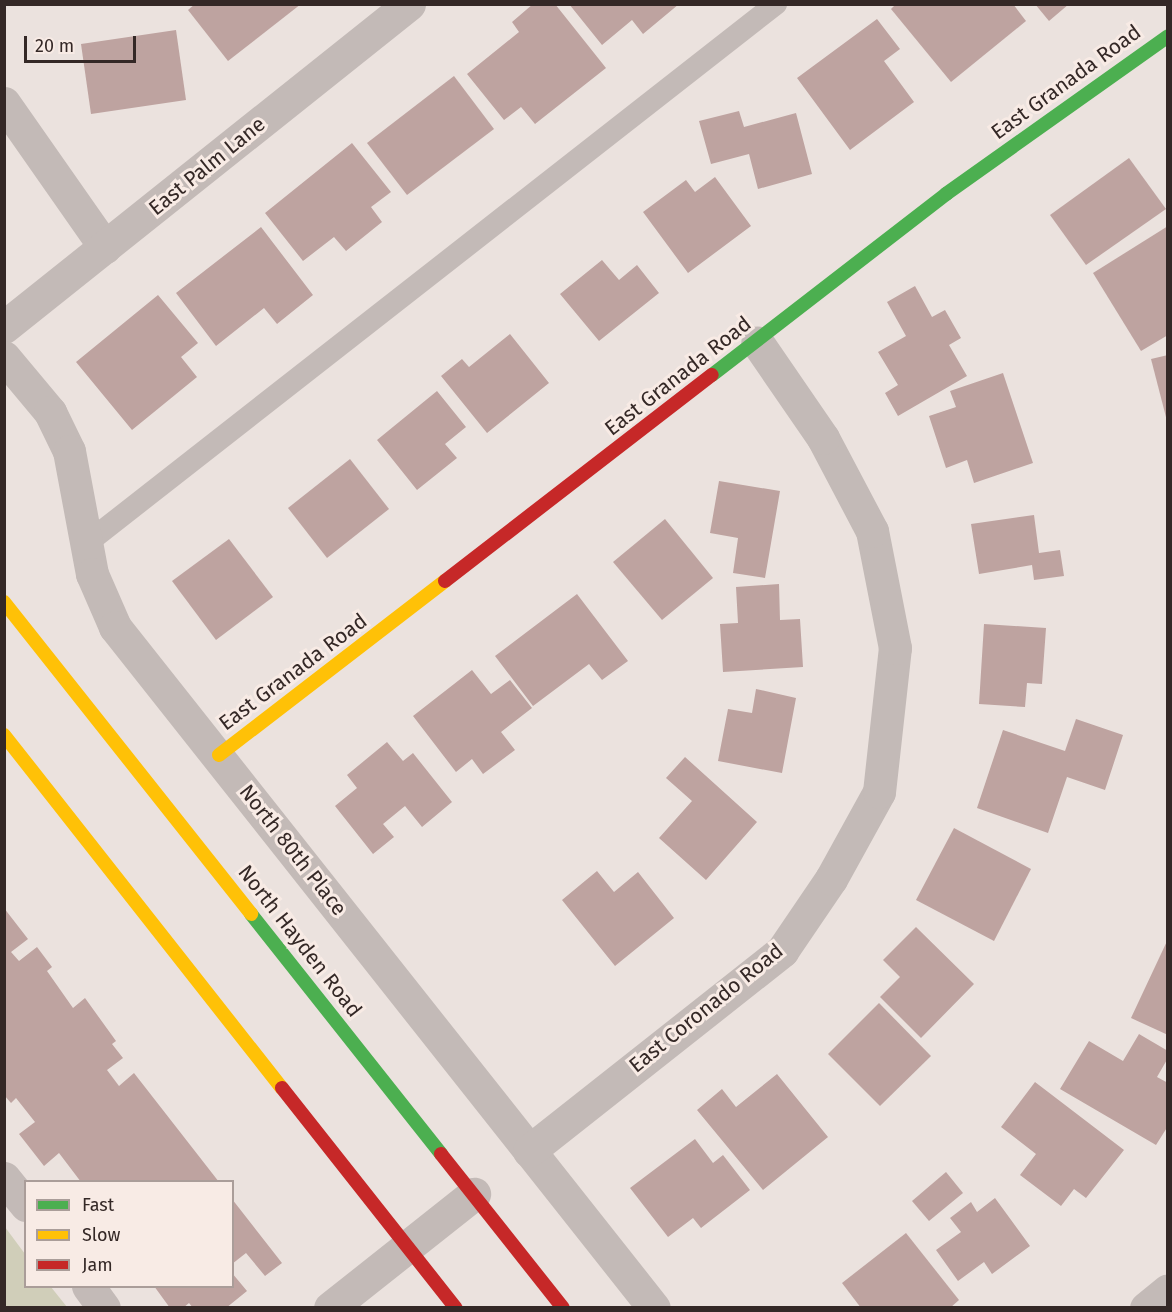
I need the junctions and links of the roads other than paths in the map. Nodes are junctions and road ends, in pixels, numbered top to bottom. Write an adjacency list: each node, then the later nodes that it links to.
1 (410, 4): 5 (street, East Palm Lane)
2 (776, 4): 9 (lane)
3 (1167, 36): 7 (main road, East Granada Road)
4 (4, 103): 5 (street)
5 (105, 247): 6 (street, East Palm Lane)
6 (4, 327)
7 (758, 342): 12 (main road, East Granada Road); 13 (street, East Coronado Road)
8 (4, 357): 9 (street, North 80th Place)
9 (87, 543): 12 (street, North 80th Place)
10 (4, 602): 15 (main road, North Hayden Road)
11 (4, 735): 17 (main road)
12 (219, 755): 13 (street, North 80th Place)
13 (529, 1151): 24 (street, North 80th Place)
14 (4, 1178): 16 (street)
15 (474, 1194): 17 (street); 23 (main road, North Hayden Road)
16 (24, 1203)
17 (408, 1246): 21 (street); 22 (main road)
18 (89, 1288): 20 (street)
19 (1167, 1290): 25 (street)
20 (104, 1308)
21 (330, 1308)
22 (456, 1308)
23 (563, 1308)
24 (654, 1308)
25 (1146, 1308)

